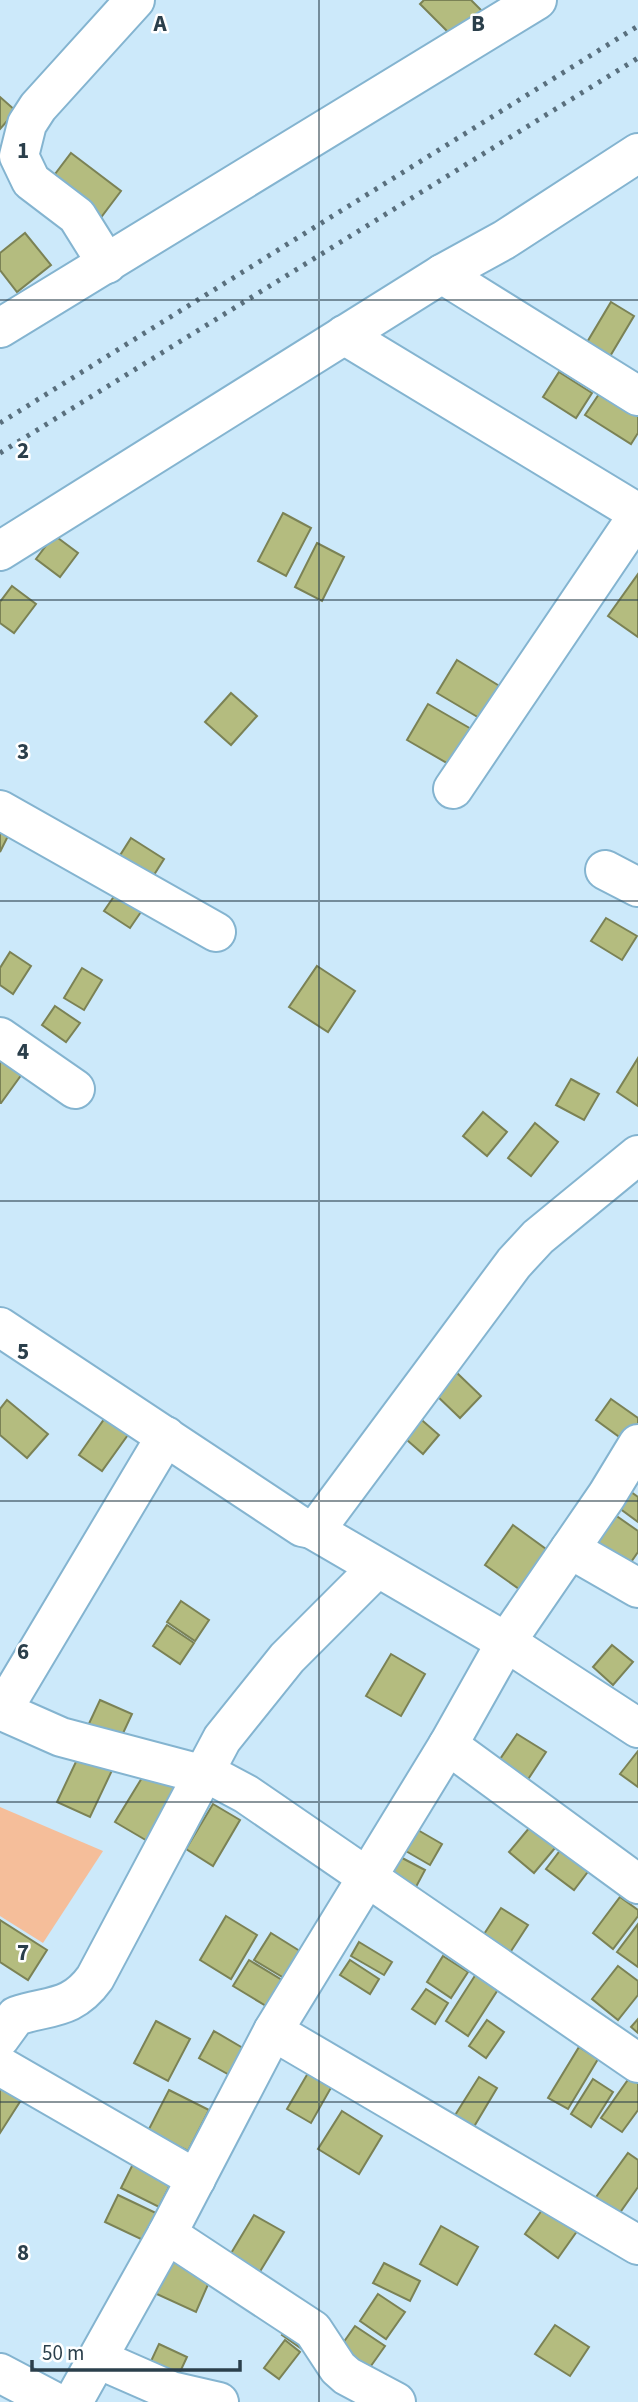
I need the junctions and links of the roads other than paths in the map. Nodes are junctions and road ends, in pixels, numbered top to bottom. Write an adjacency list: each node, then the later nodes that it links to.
1 (135, 0): 4 (street)
2 (521, 4): 4 (street)
3 (638, 154): 5 (street)
4 (107, 264): 6 (street)
5 (442, 274): 7 (street); 8 (street)
6 (0, 328)
7 (344, 335): 9 (street); 10 (street)
8 (638, 396)
9 (638, 514): 11 (street)
10 (0, 551)
11 (453, 789)
12 (0, 810): 13 (street)
13 (216, 932)
14 (0, 1037): 15 (street)
15 (75, 1089)
16 (638, 1155): 20 (street)
17 (0, 1327): 18 (street)
18 (166, 1436): 20 (street); 25 (street)
19 (636, 1450): 21 (street)
20 (312, 1529): 22 (street)
21 (570, 1549): 23 (street); 24 (street)
22 (377, 1568): 24 (street); 28 (street)
23 (638, 1588)
24 (506, 1642): 26 (street); 27 (street)
25 (1, 1710): 28 (street)
26 (638, 1728)
27 (448, 1745): 29 (street); 30 (street)
28 (201, 1774): 29 (street); 32 (street)
29 (365, 1877): 31 (street); 33 (street)
30 (638, 1884)
31 (273, 2031): 35 (street); 37 (street)
32 (0, 2038)
33 (638, 2063)
34 (0, 2066): 35 (street)
35 (196, 2179): 36 (street)
36 (167, 2234): 38 (street); 43 (street)
37 (638, 2245)
38 (98, 2359): 41 (street); 42 (street)
39 (0, 2373): 40 (street)
40 (55, 2402)
41 (74, 2402)
42 (219, 2402)
43 (396, 2402)

